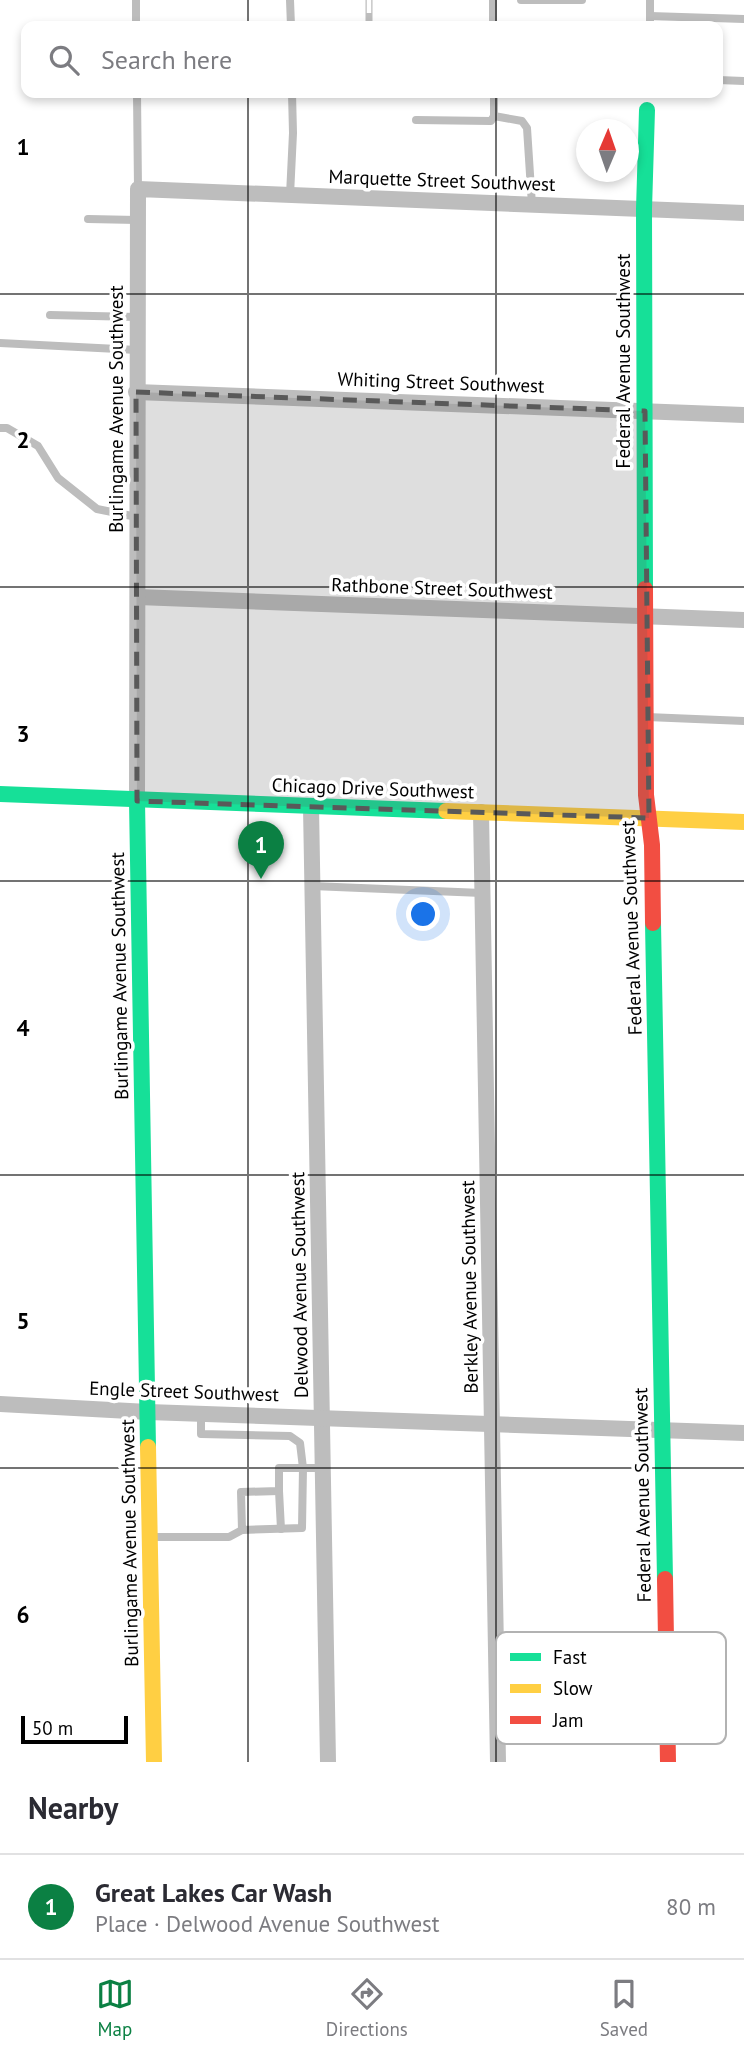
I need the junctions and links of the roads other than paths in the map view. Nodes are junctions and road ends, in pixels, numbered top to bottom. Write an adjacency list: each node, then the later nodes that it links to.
1 (136, 0): 9 (lane)
2 (290, 0): 10 (lane)
3 (493, 0): 11 (lane)
4 (521, 0): 5 (lane)
5 (582, 0)
6 (650, 0): 7 (lane)
7 (650, 16): 8 (lane); 12 (lane)
8 (744, 19)
9 (136, 21)
10 (291, 21)
11 (493, 21)
12 (650, 21)
13 (723, 80): 14 (lane)
14 (744, 81)
15 (137, 98): 21 (lane)
16 (292, 98): 22 (lane)
17 (494, 98): 19 (lane)
18 (647, 106): 24 (street, Federal Avenue Southwest)
19 (494, 116): 20 (lane); 23 (lane)
20 (416, 120)
21 (138, 189): 22 (street, Marquette Street Southwest); 27 (street, Burlingame Avenue Southwest)
22 (290, 195): 23 (street, Marquette Street Southwest)
23 (532, 205): 24 (street, Marquette Street Southwest)
24 (643, 209): 25 (street, Marquette Street Southwest); 33 (street, Federal Avenue Southwest)
25 (744, 213)
26 (88, 219): 27 (lane)
27 (137, 220): 29 (street, Burlingame Avenue Southwest)
28 (50, 315): 29 (lane)
29 (137, 317): 31 (street, Burlingame Avenue Southwest)
30 (0, 343): 31 (lane)
31 (137, 350): 32 (street, Burlingame Avenue Southwest)
32 (136, 392): 33 (street, Whiting Street Southwest); 36 (street, Burlingame Avenue Southwest)
33 (645, 411): 34 (street, Whiting Street Southwest); 38 (street, Federal Avenue Southwest)
34 (744, 415)
35 (0, 428): 36 (lane)
36 (137, 517): 37 (street, Burlingame Avenue Southwest)
37 (138, 597): 38 (street, Rathbone Street Southwest); 43 (street, Burlingame Avenue Southwest)
38 (647, 616): 39 (street, Rathbone Street Southwest); 40 (street, Federal Avenue Southwest)
39 (744, 620)
40 (647, 717): 41 (lane); 46 (street, Federal Avenue Southwest)
41 (744, 721)
42 (0, 794): 43 (street, Chicago Drive Southwest)
43 (137, 801): 44 (street, Chicago Drive Southwest); 51 (street, Burlingame Avenue Southwest)
44 (311, 807): 45 (street, Chicago Drive Southwest); 48 (street, Delwood Avenue Southwest)
45 (481, 811): 46 (street, Chicago Drive Southwest); 49 (street, Berkley Avenue Southwest)
46 (649, 818): 47 (street, Chicago Drive Southwest); 55 (street, Federal Avenue Southwest)
47 (744, 822)
48 (312, 886): 49 (lane); 53 (street, Delwood Avenue Southwest)
49 (482, 893): 54 (street, Berkley Avenue Southwest)
50 (0, 1404): 51 (street, Engle Street Southwest)
51 (148, 1412): 52 (street, Engle Street Southwest); 62 (street, Burlingame Avenue Southwest)
52 (201, 1414): 53 (street, Engle Street Southwest); 57 (lane)
53 (323, 1418): 54 (street, Engle Street Southwest); 58 (street, Delwood Avenue Southwest)
54 (493, 1424): 55 (street, Engle Street Southwest); 63 (street, Berkley Avenue Southwest)
55 (662, 1430): 56 (street, Engle Street Southwest); 64 (street, Federal Avenue Southwest)
56 (744, 1433)
57 (303, 1468): 58 (lane); 59 (lane); 60 (lane)
58 (323, 1468): 68 (street, Delwood Avenue Southwest)
59 (279, 1491): 60 (lane); 61 (lane)
60 (281, 1529): 61 (lane)
61 (242, 1530): 62 (lane)
62 (150, 1537): 67 (street, Burlingame Avenue Southwest)
63 (496, 1632)
64 (666, 1632)
65 (498, 1744): 69 (street, Berkley Avenue Southwest)
66 (668, 1744): 70 (street, Federal Avenue Southwest)
67 (154, 1762)
68 (328, 1762)
69 (498, 1762)
70 (668, 1762)

